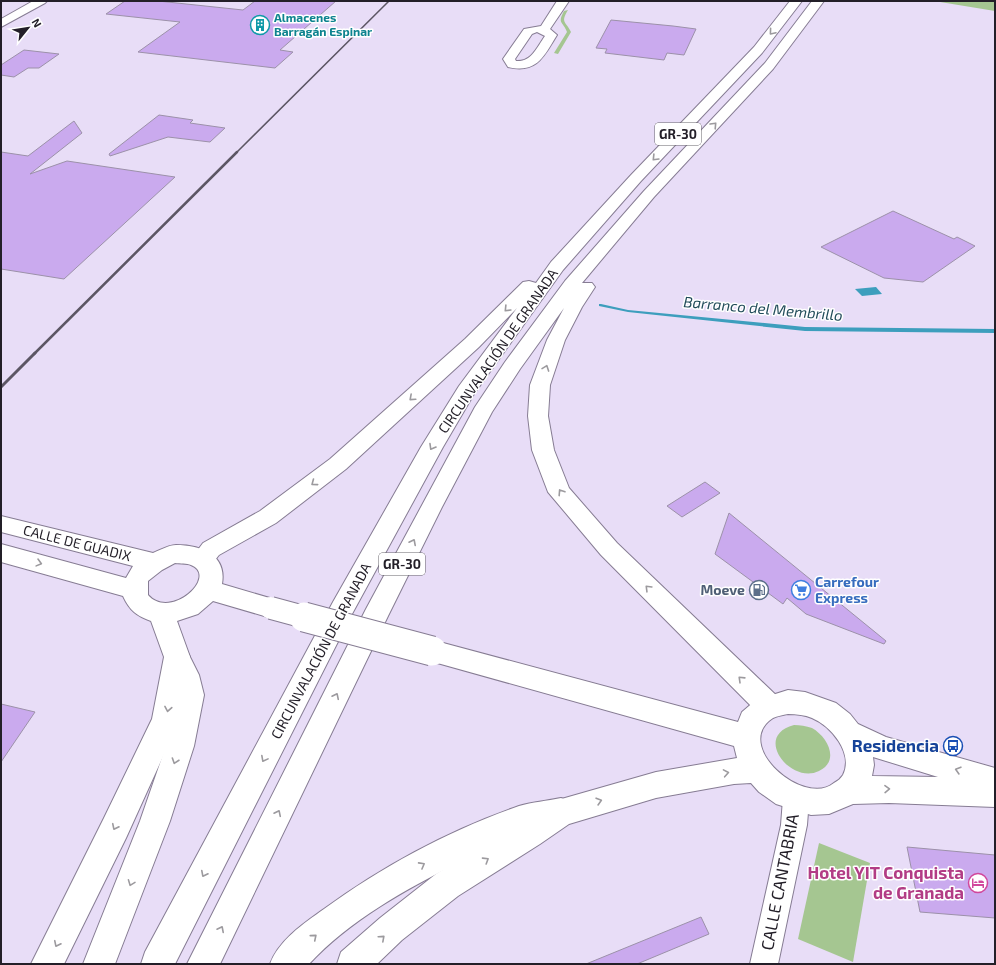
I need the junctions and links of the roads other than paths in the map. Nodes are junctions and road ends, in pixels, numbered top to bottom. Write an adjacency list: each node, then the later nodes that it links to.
1 (41, 1): 7 (main road)
2 (555, 1): 3 (main road)
3 (563, 1)
4 (796, 1): 9 (main road, CIRCUNVALACIÓN DE GRANADA / GR-30, one-way to 9)
5 (828, 1): 6 (main road)
6 (816, 5): 8 (main road, CIRCUNVALACIÓN DE GRANADA / GR-30, one-way to 6)
7 (1, 24)
8 (649, 194): 18 (main road, one-way to 8); 30 (main road, CIRCUNVALACIÓN DE GRANADA / GR-30, one-way to 8)
9 (557, 266): 12 (main road, one-way to 12); 29 (main road, CIRCUNVALACIÓN DE GRANADA / GR-30, one-way to 29)
10 (1, 524): 13 (main road, CALLE DE GUADIX)
11 (1, 553): 14 (main road, CALLE DE GUADIX, one-way to 14)
12 (203, 559): 13 (main road); 15 (main road)
13 (154, 562): 14 (main road)
14 (134, 590): 16 (main road)
15 (208, 590): 16 (main road); 20 (main road, bridge)
16 (161, 613): 17 (main road)
17 (177, 657): 27 (main road, one-way to 27); 28 (main road, one-way to 28)
18 (769, 706): 19 (main road); 20 (main road)
19 (851, 734): 22 (main road, one-way to 19); 23 (main road)
20 (746, 737): 21 (main road)
21 (756, 770): 25 (main road); 26 (main road, one-way to 21)
22 (995, 781)
23 (848, 791): 24 (main road, one-way to 24); 25 (main road)
24 (995, 793)
25 (796, 799): 33 (street, CALLE CANTABRIA)
26 (561, 812): 31 (main road, one-way to 26); 32 (main road, one-way to 26)
27 (47, 964)
28 (99, 964)
29 (158, 964)
30 (203, 964)
31 (286, 964)
32 (353, 964)
33 (764, 964)

